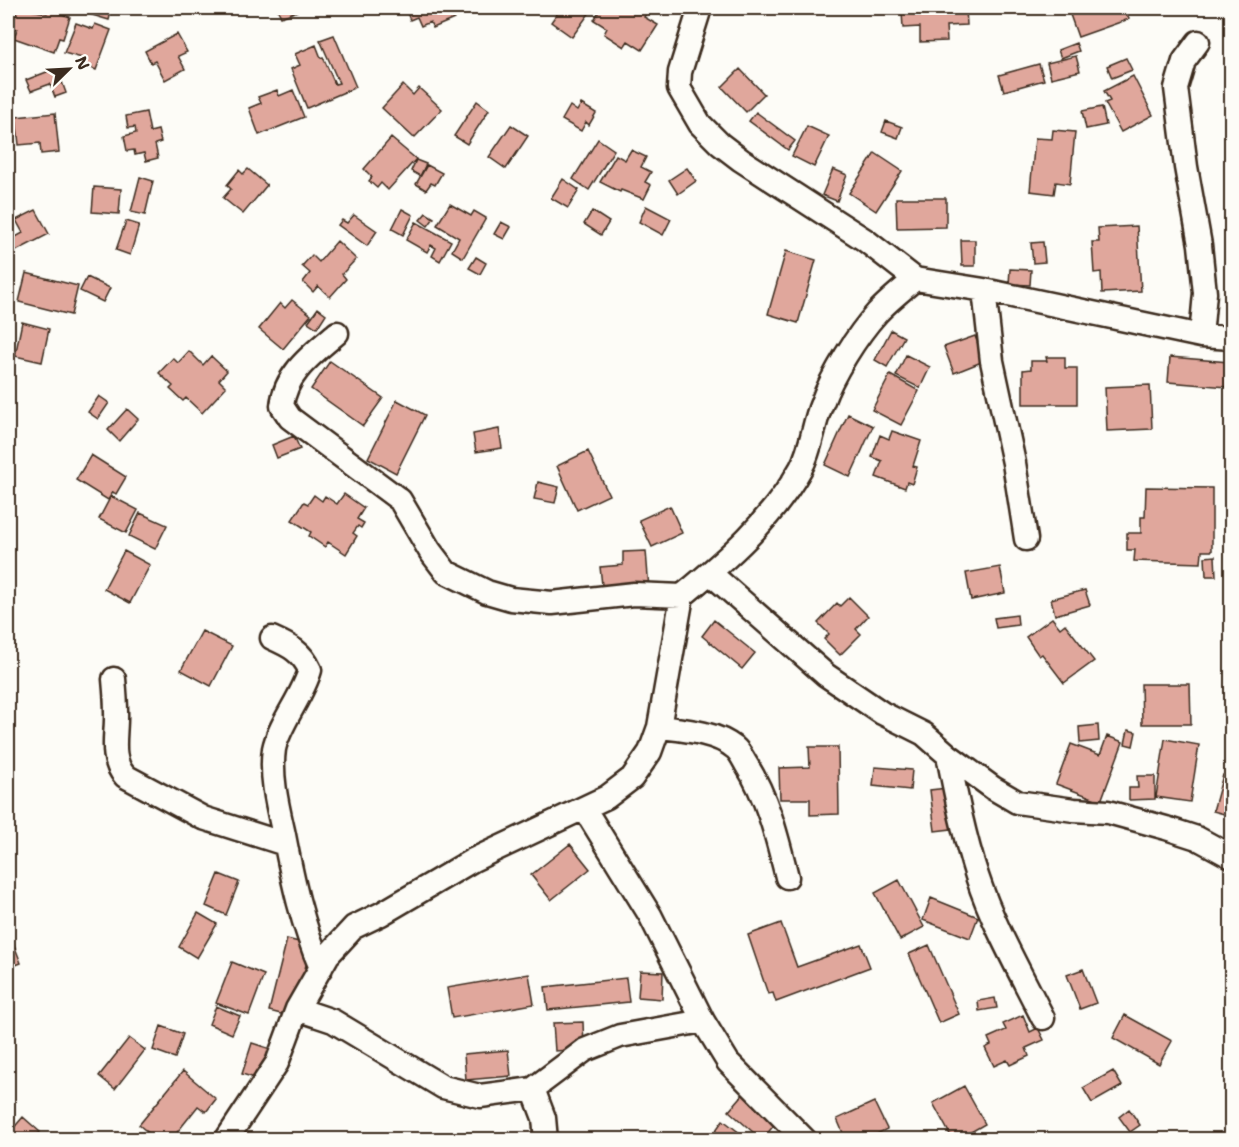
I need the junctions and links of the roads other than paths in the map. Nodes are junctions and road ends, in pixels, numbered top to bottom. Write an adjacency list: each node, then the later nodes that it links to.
1 (700, 8): 3 (street)
2 (1198, 42): 6 (street)
3 (915, 279): 4 (street); 9 (street)
4 (984, 290): 6 (street); 8 (street)
5 (338, 333): 10 (street)
6 (1201, 336): 7 (street)
7 (1232, 338)
8 (1026, 539)
9 (710, 573): 10 (street); 14 (street)
10 (682, 596): 13 (street)
11 (272, 638): 16 (street)
12 (114, 679): 16 (street)
13 (659, 728): 15 (street); 18 (street)
14 (948, 755): 17 (street); 21 (street)
15 (584, 808): 19 (street); 22 (street)
16 (285, 844): 19 (street)
17 (1232, 857)
18 (786, 877)
19 (321, 968): 20 (street)
20 (297, 1009): 23 (street); 24 (street)
21 (1043, 1018)
22 (703, 1021): 23 (street); 26 (street)
23 (533, 1089): 25 (street)
24 (226, 1140)
25 (546, 1140)
26 (805, 1140)

